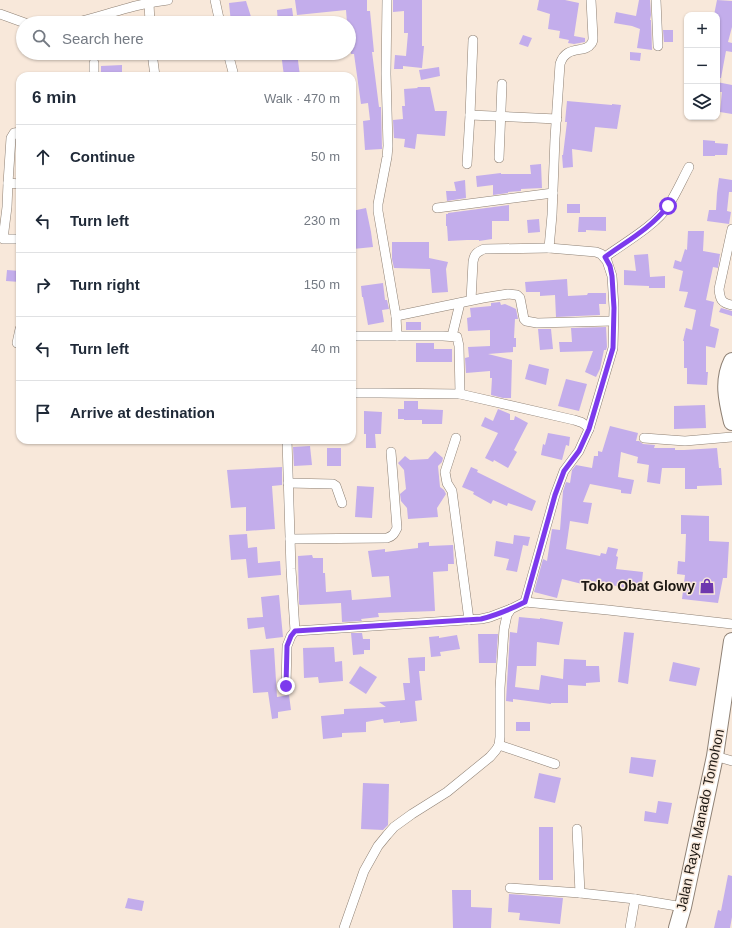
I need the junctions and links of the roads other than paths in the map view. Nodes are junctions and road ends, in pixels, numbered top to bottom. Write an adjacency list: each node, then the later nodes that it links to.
1 (168, 0): 6 (street)
2 (215, 0): 10 (street)
3 (387, 0): 40 (street)
4 (591, 0): 23 (street)
5 (656, 0): 13 (street)
6 (149, 3): 8 (street); 9 (street)
7 (0, 14): 11 (street)
8 (102, 16)
9 (150, 16)
10 (218, 16)
11 (16, 20)
12 (473, 40): 21 (street)
13 (658, 46)
14 (153, 60): 18 (street)
15 (230, 60): 19 (street)
16 (94, 63): 17 (street)
17 (94, 72)
18 (154, 72)
19 (233, 72)
20 (502, 84): 22 (street)
21 (470, 115): 22 (street); 26 (street)
22 (501, 116): 23 (street); 25 (street)
23 (557, 119): 30 (street)
24 (16, 133): 28 (street)
25 (499, 158)
26 (467, 164)
27 (689, 167): 36 (street)
28 (8, 184): 29 (street); 33 (street)
29 (16, 184)
30 (553, 193): 31 (street); 35 (street)
31 (437, 208)
32 (732, 229): 39 (street)
33 (2, 239): 34 (street)
34 (16, 239)
35 (549, 248): 36 (street); 37 (street)
36 (605, 257): 41 (street)
37 (472, 300): 38 (street); 41 (street)
38 (460, 303): 40 (street); 44 (street)
39 (732, 305)
40 (396, 316): 43 (street)
41 (613, 321): 49 (street)
42 (356, 336): 43 (street)
43 (397, 336): 44 (street)
44 (452, 336): 47 (street)
45 (732, 361): 48 (highway)
46 (356, 393): 47 (street)
47 (460, 394): 49 (street)
48 (732, 422)
49 (589, 429): 58 (street)
50 (732, 437): 52 (street)
51 (456, 438): 60 (street)
52 (644, 438)
53 (287, 444): 55 (street)
54 (390, 452): 57 (street)
55 (288, 483): 56 (street); 57 (street)
56 (342, 503)
57 (290, 539): 62 (street)
58 (525, 602): 59 (street); 61 (street)
59 (511, 609): 60 (street); 65 (street)
60 (469, 620): 62 (street)
61 (732, 624)
62 (295, 631): 64 (street)
63 (732, 641): 66 (highway, Jalan Raya Manado Tomohon)
64 (286, 686)
65 (499, 746): 68 (street); 74 (street)
66 (715, 756): 67 (street); 73 (highway, Jalan Raya Manado Tomohon)
67 (732, 761)
68 (555, 764)
69 (577, 830): 71 (street)
70 (510, 888): 71 (street)
71 (580, 893): 72 (street)
72 (635, 899): 73 (street); 75 (street)
73 (683, 907): 76 (highway, Jalan Raya Manado Tomohon)
74 (344, 928)
75 (630, 928)
76 (677, 928)

